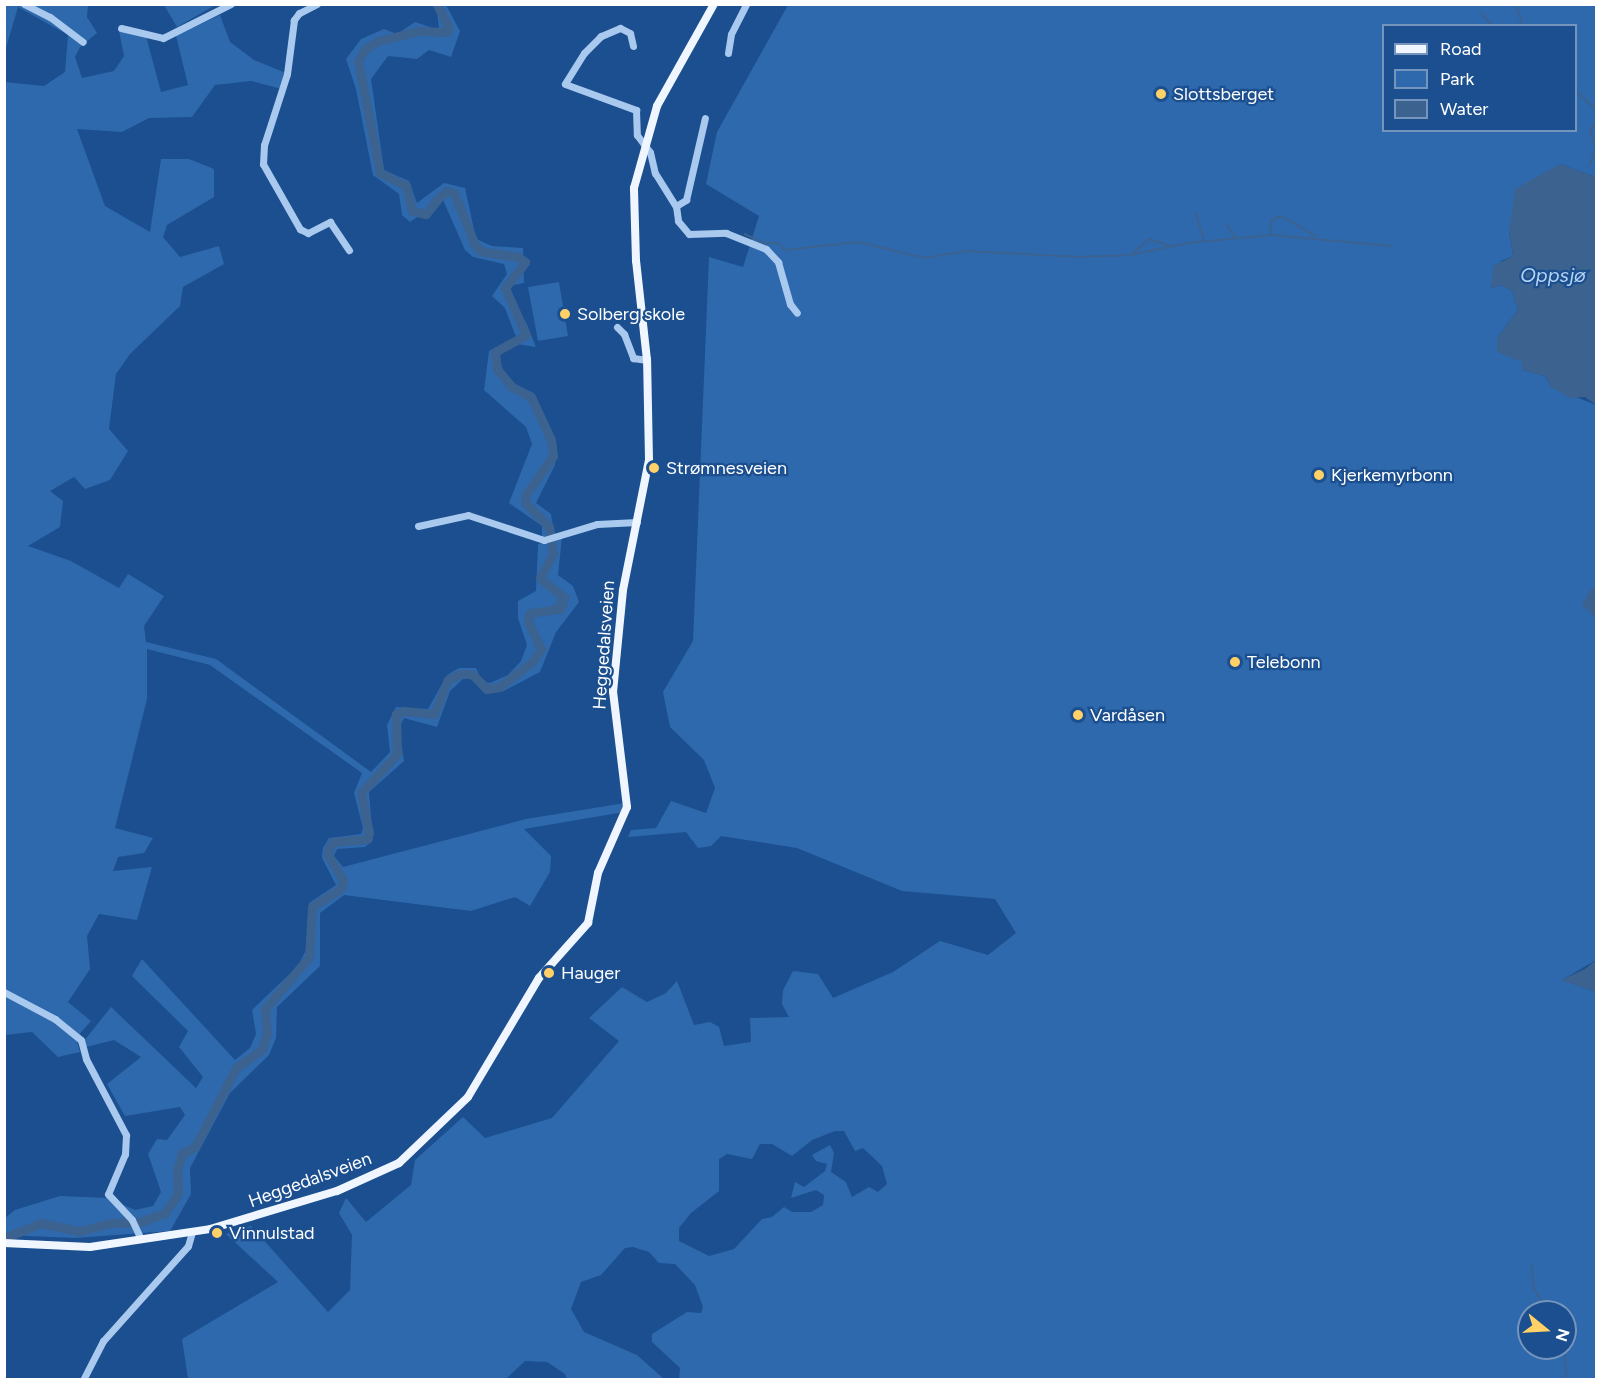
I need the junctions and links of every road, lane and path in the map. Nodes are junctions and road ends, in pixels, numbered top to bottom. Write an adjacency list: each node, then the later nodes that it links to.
1 (24, 4): 7 (street)
2 (231, 4): 6 (street)
3 (317, 4): 13 (street)
4 (714, 4): 11 (main road, Heggedalsveien)
5 (746, 4): 9 (street)
6 (121, 28)
7 (83, 42)
8 (633, 46): 11 (street)
9 (729, 54)
10 (705, 118): 12 (street)
11 (644, 145): 12 (street); 16 (main road, Heggedalsveien)
12 (676, 206): 14 (street)
13 (349, 250)
14 (797, 313)
15 (616, 327): 16 (street)
16 (647, 360): 17 (main road, Heggedalsveien)
17 (637, 522): 18 (street); 20 (main road, Heggedalsveien)
18 (418, 526)
19 (4, 992): 21 (street)
20 (192, 1232): 21 (main road, Heggedalsveien); 23 (street)
21 (141, 1239): 22 (main road, Heggedalsveien)
22 (4, 1243)
23 (83, 1380)

